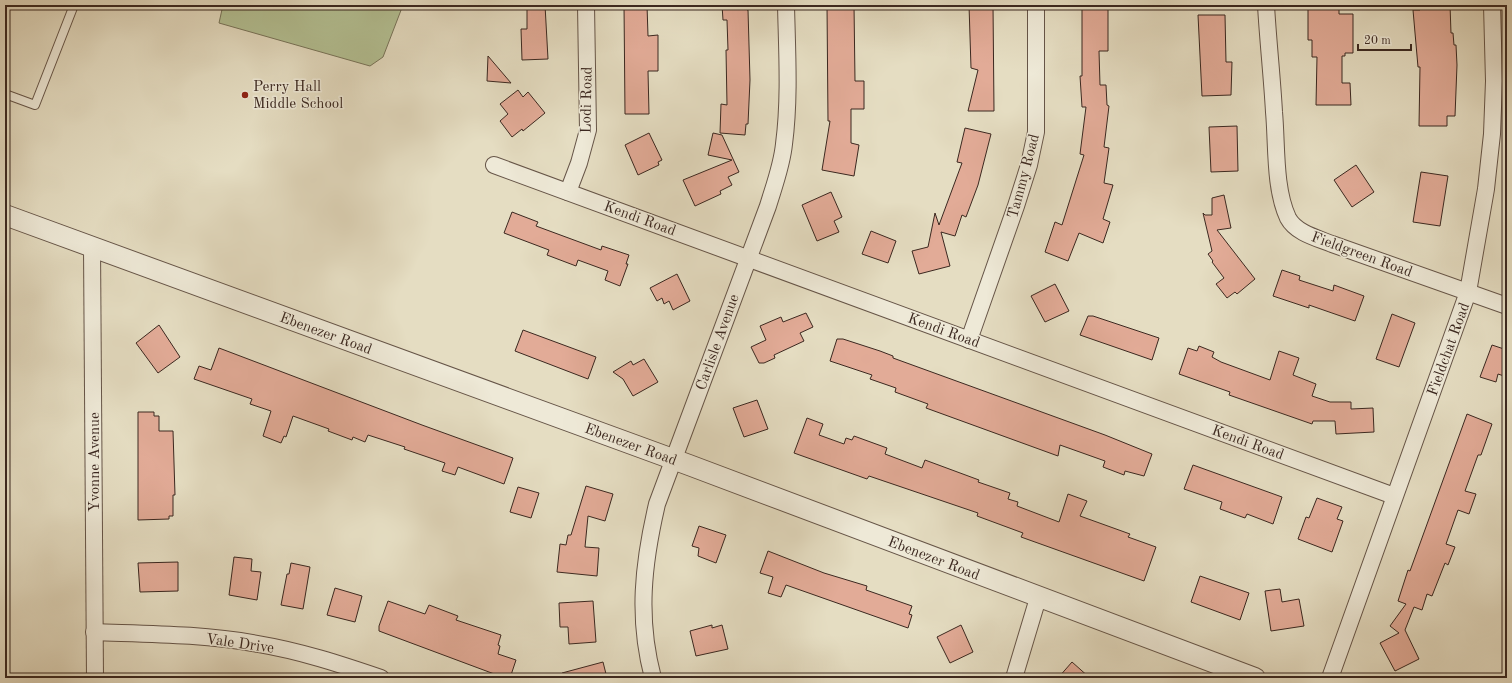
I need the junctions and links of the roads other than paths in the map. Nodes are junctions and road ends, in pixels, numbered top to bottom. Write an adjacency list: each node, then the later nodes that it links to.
1 (74, 5): 7 (lane)
2 (586, 5): 9 (street, Lodi Road)
3 (786, 5): 12 (street, Carlisle Avenue)
4 (1036, 5): 15 (street, Tammy Road)
5 (1266, 5): 13 (street, Fieldgreen Road)
6 (1492, 5): 13 (street, Fieldchat Road)
7 (5, 94)
8 (494, 165): 9 (street, Kendi Road)
9 (568, 192): 12 (street, Kendi Road)
10 (5, 215): 11 (street, Ebenezer Road)
11 (92, 247): 16 (street, Ebenezer Road); 19 (street, Yvonne Avenue)
12 (748, 258): 15 (street, Kendi Road); 16 (street, Carlisle Avenue)
13 (1468, 292): 14 (street, Fieldgreen Road); 17 (street, Fieldchat Road)
14 (1507, 306)
15 (969, 340): 17 (street, Kendi Road)
16 (673, 460): 18 (street, Ebenezer Road); 22 (street, Carlisle Avenue)
17 (1394, 496): 25 (street, Fieldchat Road)
18 (1038, 598): 23 (street); 24 (street, Ebenezer Road)
19 (94, 632): 20 (street, Yvonne Avenue); 21 (street, Vale Drive)
20 (95, 678)
21 (380, 678)
22 (653, 678)
23 (1014, 678)
24 (1255, 678)
25 (1330, 678)

